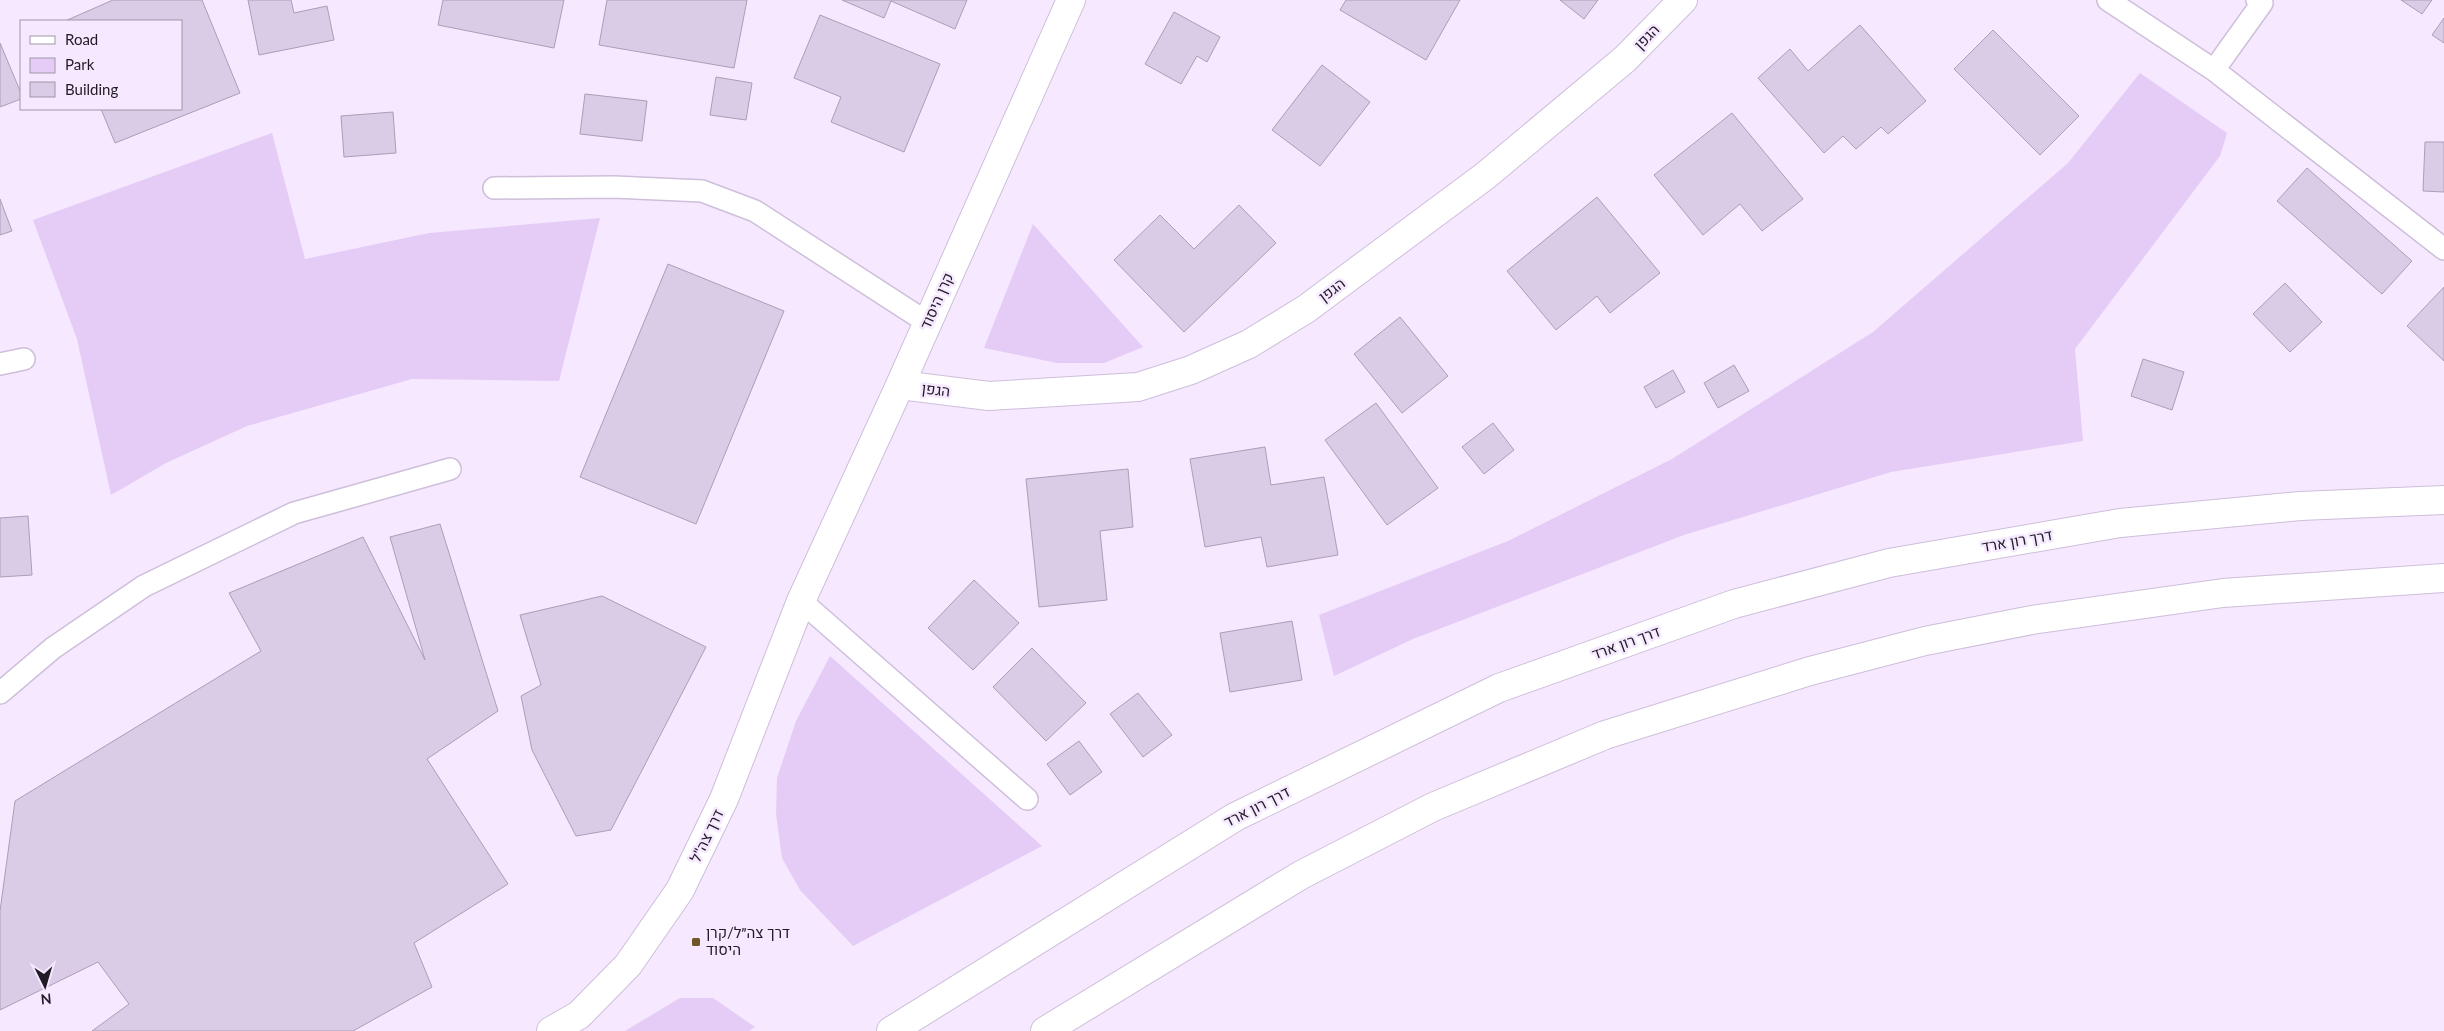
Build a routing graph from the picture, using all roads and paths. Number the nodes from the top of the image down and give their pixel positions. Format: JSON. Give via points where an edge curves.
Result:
{"nodes":[{"id":1,"x":1071,"y":0,"type":"edge"},
{"id":2,"x":1683,"y":0,"type":"edge"},
{"id":3,"x":2108,"y":0,"type":"edge"},
{"id":4,"x":2257,"y":0,"type":"edge"},
{"id":5,"x":2214,"y":70,"type":"junction"},
{"id":6,"x":494,"y":188,"type":"dead end"},
{"id":7,"x":2444,"y":249,"type":"edge"},
{"id":8,"x":928,"y":323,"type":"junction"},
{"id":9,"x":24,"y":359,"type":"dead end"},
{"id":10,"x":0,"y":364,"type":"edge"},
{"id":11,"x":900,"y":385,"type":"junction"},
{"id":12,"x":450,"y":469,"type":"dead end"},
{"id":13,"x":2444,"y":500,"type":"edge"},
{"id":14,"x":2444,"y":578,"type":"edge"},
{"id":15,"x":801,"y":601,"type":"junction"},
{"id":16,"x":0,"y":693,"type":"edge"},
{"id":17,"x":1027,"y":799,"type":"dead end"},
{"id":18,"x":551,"y":1031,"type":"edge"},
{"id":19,"x":891,"y":1031,"type":"edge"},
{"id":20,"x":1045,"y":1031,"type":"edge"}],
"edges":[{"from":1,"to":8,"type":"main road","name":"קרן היסוד"},
{"from":2,"to":11,"type":"main road","name":"הגפן","via":[[1625,59],[1485,176],[1306,309],[1249,344],[1191,370],[1138,387],[989,396]]},
{"from":3,"to":5,"type":"lane"},
{"from":4,"to":5,"type":"lane","via":[[2262,4]]},
{"from":5,"to":7,"type":"lane"},
{"from":6,"to":8,"type":"lane","via":[[614,187],[702,191],[755,210]]},
{"from":8,"to":11,"type":"main road","name":"קרן היסוד"},
{"from":9,"to":10,"type":"lane"},
{"from":11,"to":15,"type":"main road","name":"קרן היסוד"},
{"from":12,"to":16,"type":"lane","via":[[294,512],[144,586],[53,648]]},
{"from":13,"to":19,"type":"main road","name":"דרך רון ארד","via":[[2300,506],[2120,523],[1889,563],[1734,604],[1499,688],[1235,817]]},
{"from":14,"to":20,"type":"main road","via":[[2224,593],[2032,620],[1925,641],[1810,671],[1605,736],[1433,806],[1301,875]]},
{"from":15,"to":17,"type":"lane"},
{"from":15,"to":18,"type":"main road","name":"דרך צה\"ל","via":[[724,799],[680,890],[628,965],[579,1015]]}]}
